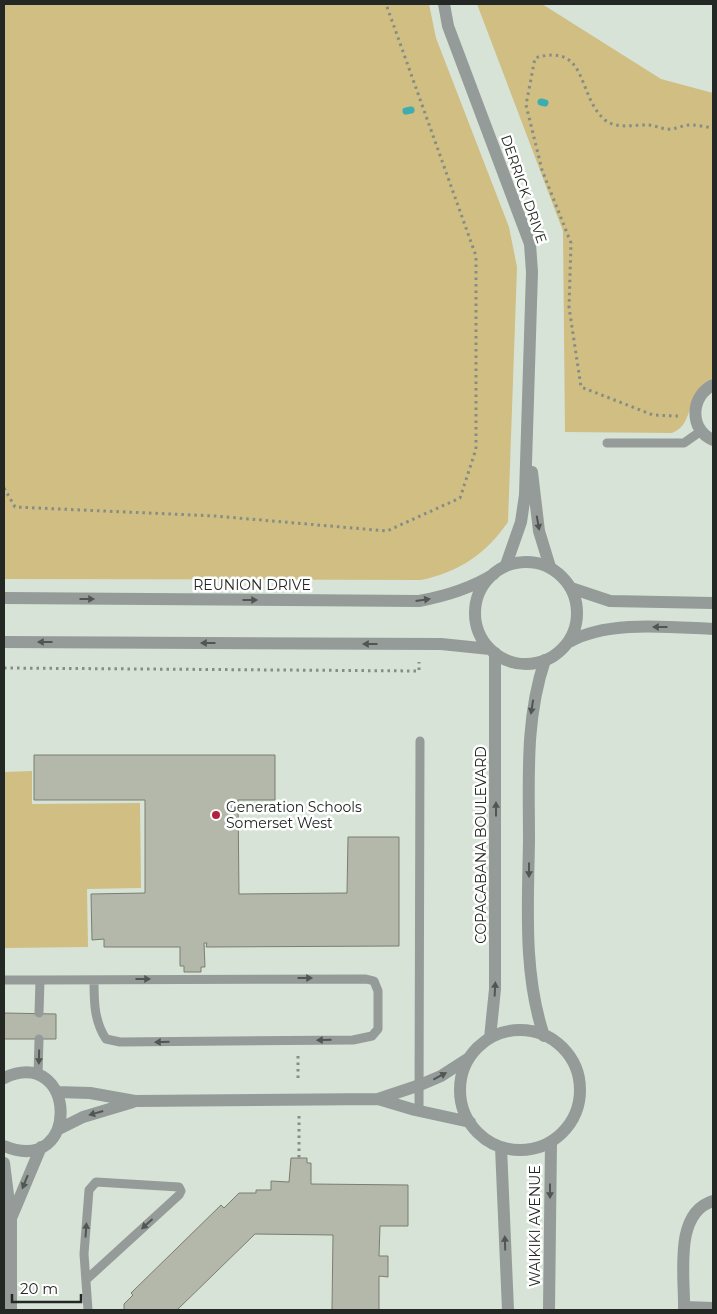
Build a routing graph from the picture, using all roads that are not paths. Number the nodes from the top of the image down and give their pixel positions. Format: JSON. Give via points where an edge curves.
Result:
{"nodes":[{"id":1,"x":444,"y":4,"type":"edge"},
{"id":2,"x":713,"y":386,"type":"edge"},
{"id":3,"x":528,"y":422,"type":"junction"},
{"id":4,"x":701,"y":431,"type":"junction"},
{"id":5,"x":713,"y":440,"type":"edge"},
{"id":6,"x":607,"y":443,"type":"dead end"},
{"id":7,"x":506,"y":565,"type":"junction"},
{"id":8,"x":550,"y":567,"type":"junction"},
{"id":9,"x":494,"y":574,"type":"junction"},
{"id":10,"x":571,"y":588,"type":"junction"},
{"id":11,"x":4,"y":598,"type":"edge"},
{"id":12,"x":713,"y":603,"type":"edge"},
{"id":13,"x":713,"y":629,"type":"edge"},
{"id":14,"x":4,"y":642,"type":"edge"},
{"id":15,"x":568,"y":642,"type":"junction"},
{"id":16,"x":492,"y":651,"type":"junction"},
{"id":17,"x":545,"y":660,"type":"junction"},
{"id":18,"x":420,"y":741,"type":"dead end"},
{"id":19,"x":4,"y":980,"type":"edge"},
{"id":20,"x":40,"y":980,"type":"junction"},
{"id":21,"x":94,"y":980,"type":"junction"},
{"id":22,"x":40,"y":1014,"type":"dead end"},
{"id":23,"x":544,"y":1036,"type":"junction"},
{"id":24,"x":490,"y":1038,"type":"junction"},
{"id":25,"x":39,"y":1039,"type":"dead end"},
{"id":26,"x":469,"y":1058,"type":"junction"},
{"id":27,"x":38,"y":1075,"type":"junction"},
{"id":28,"x":4,"y":1078,"type":"edge"},
{"id":29,"x":420,"y":1086,"type":"junction"},
{"id":30,"x":57,"y":1092,"type":"junction"},
{"id":31,"x":378,"y":1099,"type":"junction"},
{"id":32,"x":135,"y":1101,"type":"junction"},
{"id":33,"x":420,"y":1111,"type":"junction"},
{"id":34,"x":470,"y":1122,"type":"junction"},
{"id":35,"x":59,"y":1129,"type":"junction"},
{"id":36,"x":550,"y":1142,"type":"junction"},
{"id":37,"x":4,"y":1146,"type":"edge"},
{"id":38,"x":41,"y":1147,"type":"junction"},
{"id":39,"x":501,"y":1147,"type":"junction"},
{"id":40,"x":4,"y":1161,"type":"edge"},
{"id":41,"x":713,"y":1201,"type":"edge"},
{"id":42,"x":11,"y":1218,"type":"junction"},
{"id":43,"x":87,"y":1279,"type":"junction"},
{"id":44,"x":684,"y":1308,"type":"edge"},
{"id":45,"x":713,"y":1308,"type":"edge"},
{"id":46,"x":11,"y":1310,"type":"edge"},
{"id":47,"x":88,"y":1310,"type":"edge"},
{"id":48,"x":508,"y":1310,"type":"edge"},
{"id":49,"x":550,"y":1310,"type":"edge"}],
"edges":[{"from":1,"to":3,"type":"street","name":"DERRICK DRIVE","via":[[448,26],[530,244]]},
{"from":2,"to":4,"type":"street","via":[[699,398],[695,409]]},
{"from":3,"to":7,"type":"street","name":"DERRICK DRIVE","via":[[522,513]]},
{"from":3,"to":8,"type":"street","name":"DERRICK DRIVE","one_way":true,"via":[[536,512]]},
{"from":4,"to":5,"type":"street"},
{"from":4,"to":6,"type":"lane","via":[[684,443]]},
{"from":7,"to":8,"type":"street","via":[[528,562]]},
{"from":7,"to":9,"type":"street"},
{"from":8,"to":10,"type":"street"},
{"from":11,"to":9,"type":"street","name":"REUNION DRIVE","one_way":true,"via":[[419,601],[474,587]]},
{"from":9,"to":16,"type":"street","via":[[480,592],[475,615],[477,627]]},
{"from":10,"to":12,"type":"street","via":[[610,601]]},
{"from":10,"to":15,"type":"street","via":[[578,611]]},
{"from":13,"to":15,"type":"street","one_way":true,"via":[[629,628],[584,633]]},
{"from":16,"to":14,"type":"street","one_way":true,"via":[[419,644]]},
{"from":15,"to":17,"type":"street"},
{"from":16,"to":17,"type":"street","via":[[506,660],[519,663]]},
{"from":24,"to":16,"type":"street","name":"COPACABANA BOULEVARD","one_way":true,"via":[[495,989]]},
{"from":17,"to":23,"type":"street","one_way":true,"via":[[532,704],[530,728],[529,854],[530,979]]},
{"from":18,"to":29,"type":"lane"},
{"from":19,"to":20,"type":"lane"},
{"from":20,"to":21,"type":"lane"},
{"from":20,"to":22,"type":"lane"},
{"from":21,"to":21,"type":"lane","one_way":true,"via":[[366,979],[374,981],[378,991],[378,1029],[372,1036],[353,1040],[120,1042],[106,1039],[98,1027]]},
{"from":23,"to":24,"type":"street","via":[[518,1030]]},
{"from":23,"to":36,"type":"street","via":[[555,1041],[569,1055],[578,1073],[580,1092],[576,1112],[566,1129]]},
{"from":24,"to":26,"type":"street"},
{"from":25,"to":27,"type":"lane","one_way":true},
{"from":29,"to":26,"type":"street","one_way":true},
{"from":26,"to":34,"type":"street","via":[[461,1076],[460,1095]]},
{"from":27,"to":28,"type":"street","via":[[25,1072]]},
{"from":27,"to":30,"type":"street"},
{"from":29,"to":31,"type":"street"},
{"from":29,"to":33,"type":"lane"},
{"from":30,"to":32,"type":"street"},
{"from":30,"to":35,"type":"street","via":[[62,1110]]},
{"from":31,"to":32,"type":"street"},
{"from":31,"to":33,"type":"street"},
{"from":32,"to":35,"type":"street","one_way":true,"via":[[83,1117]]},
{"from":33,"to":34,"type":"street"},
{"from":34,"to":39,"type":"street","via":[[476,1132]]},
{"from":35,"to":38,"type":"street"},
{"from":36,"to":39,"type":"street","via":[[532,1149]]},
{"from":36,"to":49,"type":"street","name":"WAIKIKI AVENUE","one_way":true},
{"from":37,"to":38,"type":"street","via":[[23,1151]]},
{"from":37,"to":40,"type":"street"},
{"from":38,"to":42,"type":"street","one_way":true},
{"from":48,"to":39,"type":"street","name":"WAIKIKI AVENUE","one_way":true},
{"from":40,"to":42,"type":"street"},
{"from":41,"to":44,"type":"street","via":[[702,1204],[692,1215],[685,1233]]},
{"from":42,"to":46,"type":"street"},
{"from":43,"to":43,"type":"lane","one_way":true,"via":[[84,1254],[92,1185],[96,1182],[179,1187],[179,1195]]},
{"from":43,"to":47,"type":"lane"},
{"from":44,"to":45,"type":"street"}]}
